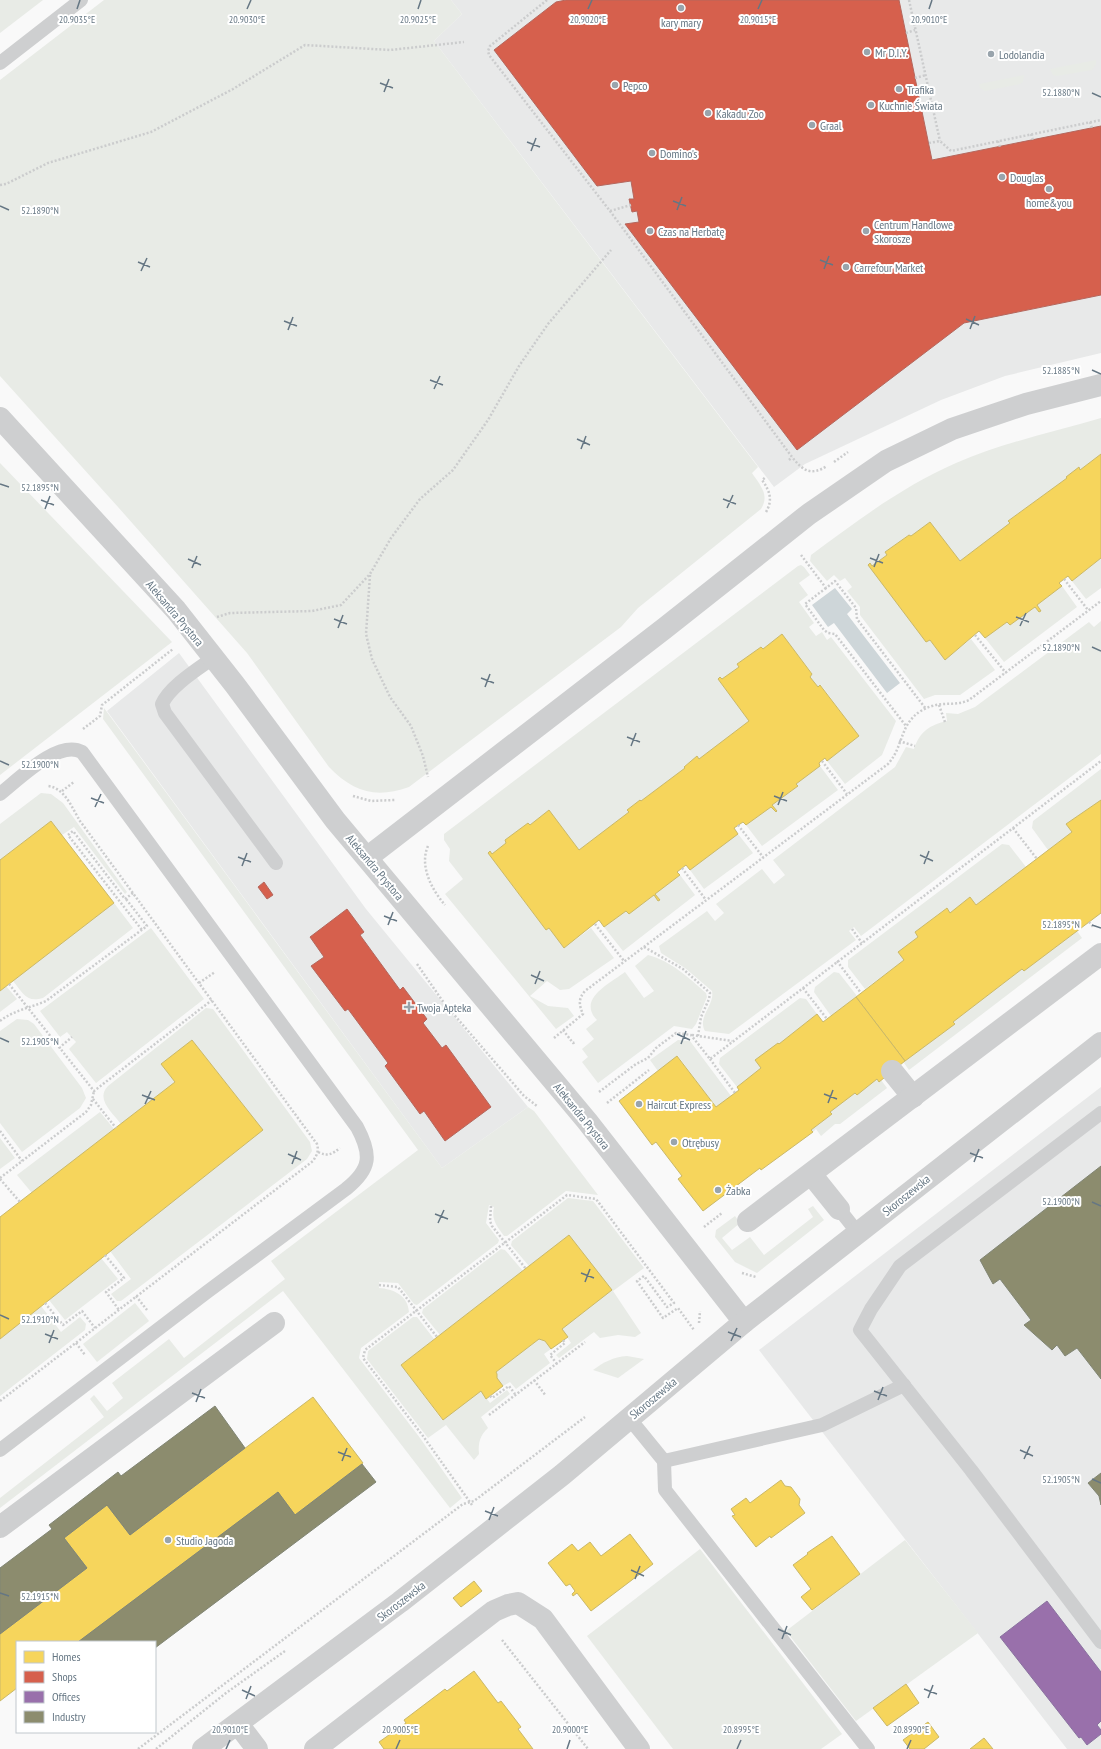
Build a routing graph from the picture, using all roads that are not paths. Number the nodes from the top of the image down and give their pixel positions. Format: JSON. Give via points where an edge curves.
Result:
{"nodes":[{"id":1,"x":81,"y":0,"type":"edge"},
{"id":2,"x":0,"y":63,"type":"edge"},
{"id":3,"x":1101,"y":385,"type":"edge"},
{"id":4,"x":0,"y":418,"type":"edge"},
{"id":5,"x":213,"y":658,"type":"junction"},
{"id":6,"x":0,"y":794,"type":"edge"},
{"id":7,"x":368,"y":857,"type":"junction"},
{"id":8,"x":276,"y":863,"type":"dead end"},
{"id":9,"x":1101,"y":954,"type":"edge"},
{"id":10,"x":1101,"y":1043,"type":"edge"},
{"id":11,"x":892,"y":1072,"type":"dead end"},
{"id":12,"x":913,"y":1097,"type":"junction"},
{"id":13,"x":1101,"y":1113,"type":"edge"},
{"id":14,"x":811,"y":1174,"type":"junction"},
{"id":15,"x":839,"y":1209,"type":"joint"},
{"id":16,"x":748,"y":1221,"type":"dead end"},
{"id":17,"x":858,"y":1233,"type":"junction"},
{"id":18,"x":744,"y":1322,"type":"junction"},
{"id":19,"x":274,"y":1323,"type":"dead end"},
{"id":20,"x":904,"y":1385,"type":"junction"},
{"id":21,"x":629,"y":1418,"type":"junction"},
{"id":22,"x":0,"y":1450,"type":"edge"},
{"id":23,"x":664,"y":1461,"type":"junction"},
{"id":24,"x":0,"y":1527,"type":"edge"},
{"id":25,"x":1101,"y":1642,"type":"edge"},
{"id":26,"x":238,"y":1724,"type":"junction"},
{"id":27,"x":203,"y":1749,"type":"edge"},
{"id":28,"x":257,"y":1749,"type":"edge"},
{"id":29,"x":316,"y":1749,"type":"edge"},
{"id":30,"x":639,"y":1749,"type":"edge"},
{"id":31,"x":868,"y":1749,"type":"edge"}],
"edges":[{"from":1,"to":2,"type":"lane"},
{"from":3,"to":7,"type":"street","via":[[1026,404],[952,428],[886,461],[809,514]]},
{"from":4,"to":5,"type":"street","name":"Aleksandra Prystora","via":[[176,610]]},
{"from":5,"to":7,"type":"street","name":"Aleksandra Prystora","via":[[335,820]]},
{"from":5,"to":8,"type":"lane","via":[[165,696],[162,704],[165,713]]},
{"from":6,"to":22,"type":"lane","via":[[55,754],[68,749],[82,752],[357,1127],[368,1155],[361,1173],[346,1189],[206,1292]]},
{"from":7,"to":18,"type":"street","name":"Aleksandra Prystora","via":[[587,1121]]},
{"from":9,"to":12,"type":"street"},
{"from":10,"to":17,"type":"street","name":"Skoroszewska"},
{"from":11,"to":12,"type":"street"},
{"from":12,"to":14,"type":"street"},
{"from":13,"to":20,"type":"lane","via":[[900,1266],[860,1330]]},
{"from":14,"to":15,"type":"street"},
{"from":14,"to":16,"type":"street"},
{"from":15,"to":17,"type":"lane"},
{"from":17,"to":18,"type":"street","name":"Skoroszewska"},
{"from":18,"to":21,"type":"street","name":"Skoroszewska"},
{"from":19,"to":24,"type":"street"},
{"from":20,"to":23,"type":"lane","via":[[822,1425]]},
{"from":20,"to":25,"type":"lane"},
{"from":21,"to":23,"type":"lane"},
{"from":21,"to":26,"type":"street","name":"Skoroszewska","via":[[562,1475],[400,1602]]},
{"from":23,"to":31,"type":"lane","via":[[666,1490]]},
{"from":26,"to":27,"type":"street","name":"Skoroszewska"},
{"from":26,"to":28,"type":"street"},
{"from":29,"to":30,"type":"street","via":[[494,1611],[518,1603],[543,1619]]}]}
